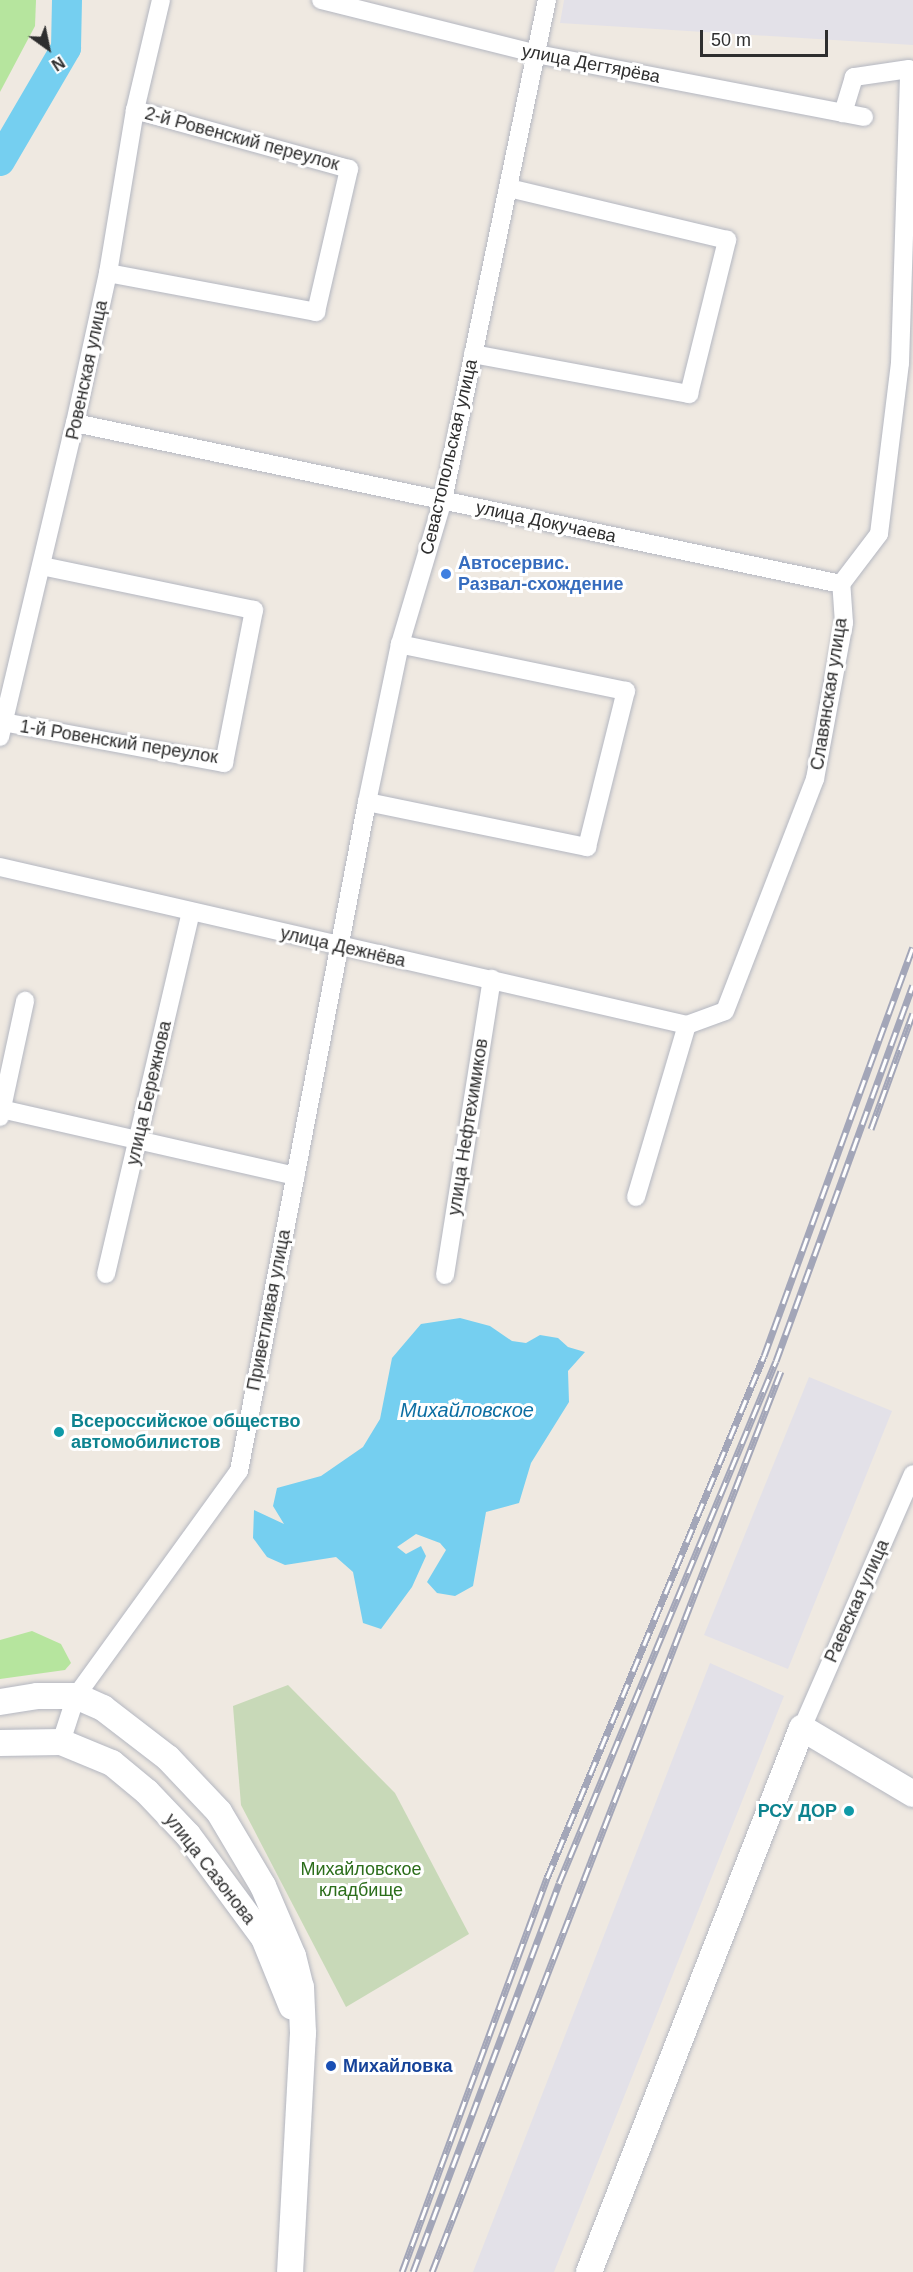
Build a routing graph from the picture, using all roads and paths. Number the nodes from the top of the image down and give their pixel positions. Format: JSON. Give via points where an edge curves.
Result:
{"nodes":[{"id":1,"x":161,"y":0,"type":"edge"},
{"id":2,"x":321,"y":0,"type":"edge"},
{"id":3,"x":547,"y":0,"type":"edge"},
{"id":4,"x":537,"y":54,"type":"junction"},
{"id":5,"x":135,"y":110,"type":"junction"},
{"id":6,"x":843,"y":113,"type":"junction"},
{"id":7,"x":864,"y":117,"type":"dead end"},
{"id":8,"x":508,"y":188,"type":"junction"},
{"id":9,"x":108,"y":273,"type":"junction"},
{"id":10,"x":473,"y":354,"type":"junction"},
{"id":11,"x":75,"y":423,"type":"junction"},
{"id":12,"x":443,"y":500,"type":"junction"},
{"id":13,"x":41,"y":566,"type":"junction"},
{"id":14,"x":841,"y":584,"type":"junction"},
{"id":15,"x":400,"y":644,"type":"junction"},
{"id":16,"x":2,"y":730,"type":"edge"},
{"id":17,"x":366,"y":802,"type":"junction"},
{"id":18,"x":0,"y":867,"type":"edge"},
{"id":19,"x":191,"y":912,"type":"junction"},
{"id":20,"x":338,"y":947,"type":"junction"},
{"id":21,"x":492,"y":979,"type":"junction"},
{"id":22,"x":25,"y":1001,"type":"dead end"},
{"id":23,"x":687,"y":1025,"type":"junction"},
{"id":24,"x":1,"y":1113,"type":"edge"},
{"id":25,"x":139,"y":1140,"type":"junction"},
{"id":26,"x":295,"y":1176,"type":"junction"},
{"id":27,"x":636,"y":1197,"type":"dead end"},
{"id":28,"x":106,"y":1274,"type":"dead end"},
{"id":29,"x":445,"y":1275,"type":"dead end"},
{"id":30,"x":913,"y":1474,"type":"edge"},
{"id":31,"x":76,"y":1696,"type":"junction"},
{"id":32,"x":0,"y":1702,"type":"edge"},
{"id":33,"x":802,"y":1728,"type":"junction"},
{"id":34,"x":61,"y":1742,"type":"junction"},
{"id":35,"x":0,"y":1743,"type":"edge"},
{"id":36,"x":913,"y":1794,"type":"edge"},
{"id":37,"x":303,"y":2032,"type":"junction"},
{"id":38,"x":291,"y":2272,"type":"edge"},
{"id":39,"x":589,"y":2272,"type":"edge"}],
"edges":[{"from":1,"to":5,"type":"street","name":"Ровенская улица"},
{"from":2,"to":4,"type":"street","name":"улица Дегтярёва"},
{"from":3,"to":4,"type":"street","name":"Севастопольская улица"},
{"from":4,"to":6,"type":"street","name":"улица Дегтярёва"},
{"from":4,"to":8,"type":"street","name":"Севастопольская улица"},
{"from":5,"to":9,"type":"street","name":"Ровенская улица"},
{"from":5,"to":9,"type":"street","name":"2-й Ровенский переулок","via":[[349,169],[316,312]]},
{"from":6,"to":7,"type":"street","name":"улица Дегтярёва"},
{"from":6,"to":14,"type":"street","via":[[854,77],[909,69],[900,363],[879,534]]},
{"from":8,"to":10,"type":"street","name":"Севастопольская улица"},
{"from":8,"to":10,"type":"street","via":[[726,240],[689,394]]},
{"from":9,"to":11,"type":"street","name":"Ровенская улица"},
{"from":10,"to":12,"type":"street","name":"Севастопольская улица"},
{"from":11,"to":12,"type":"street","name":"улица Докучаева"},
{"from":11,"to":13,"type":"street","name":"Ровенская улица"},
{"from":12,"to":14,"type":"street","name":"улица Докучаева"},
{"from":12,"to":15,"type":"street","name":"Севастопольская улица"},
{"from":13,"to":16,"type":"street","name":"Ровенская улица"},
{"from":13,"to":16,"type":"street","name":"1-й Ровенский переулок","via":[[254,610],[224,763]]},
{"from":14,"to":23,"type":"street","name":"Славянская улица","via":[[844,623],[815,779],[725,1011]]},
{"from":15,"to":17,"type":"street","name":"Севастопольская улица"},
{"from":15,"to":17,"type":"street","via":[[626,691],[587,847]]},
{"from":17,"to":20,"type":"street","name":"Севастопольская улица"},
{"from":18,"to":19,"type":"street","name":"улица Дежнёва"},
{"from":19,"to":20,"type":"street","name":"улица Дежнёва"},
{"from":19,"to":25,"type":"street","name":"улица Бережнова"},
{"from":20,"to":21,"type":"street","name":"улица Дежнёва"},
{"from":20,"to":26,"type":"street","name":"Приветливая улица"},
{"from":21,"to":23,"type":"street","name":"улица Дежнёва"},
{"from":21,"to":29,"type":"street","name":"улица Нефтехимиков"},
{"from":22,"to":24,"type":"street"},
{"from":23,"to":27,"type":"street"},
{"from":24,"to":25,"type":"street"},
{"from":25,"to":26,"type":"street"},
{"from":25,"to":28,"type":"street","name":"улица Бережнова"},
{"from":26,"to":31,"type":"street","name":"Приветливая улица","via":[[239,1471]]},
{"from":30,"to":33,"type":"street","name":"Раевская улица"},
{"from":31,"to":32,"type":"main road","name":"улица Сазонова","via":[[37,1696]]},
{"from":31,"to":34,"type":"street","name":"Приветливая улица"},
{"from":31,"to":37,"type":"main road","name":"улица Сазонова","via":[[103,1708],[168,1758],[219,1812],[262,1886],[293,1956],[301,1987]]},
{"from":33,"to":36,"type":"main road"},
{"from":33,"to":39,"type":"main road"},
{"from":34,"to":35,"type":"main road","name":"улица Сазонова"},
{"from":34,"to":37,"type":"main road","name":"улица Сазонова","via":[[112,1763],[188,1835],[264,1938]]},
{"from":37,"to":38,"type":"main road","name":"улица Сазонова"}]}
